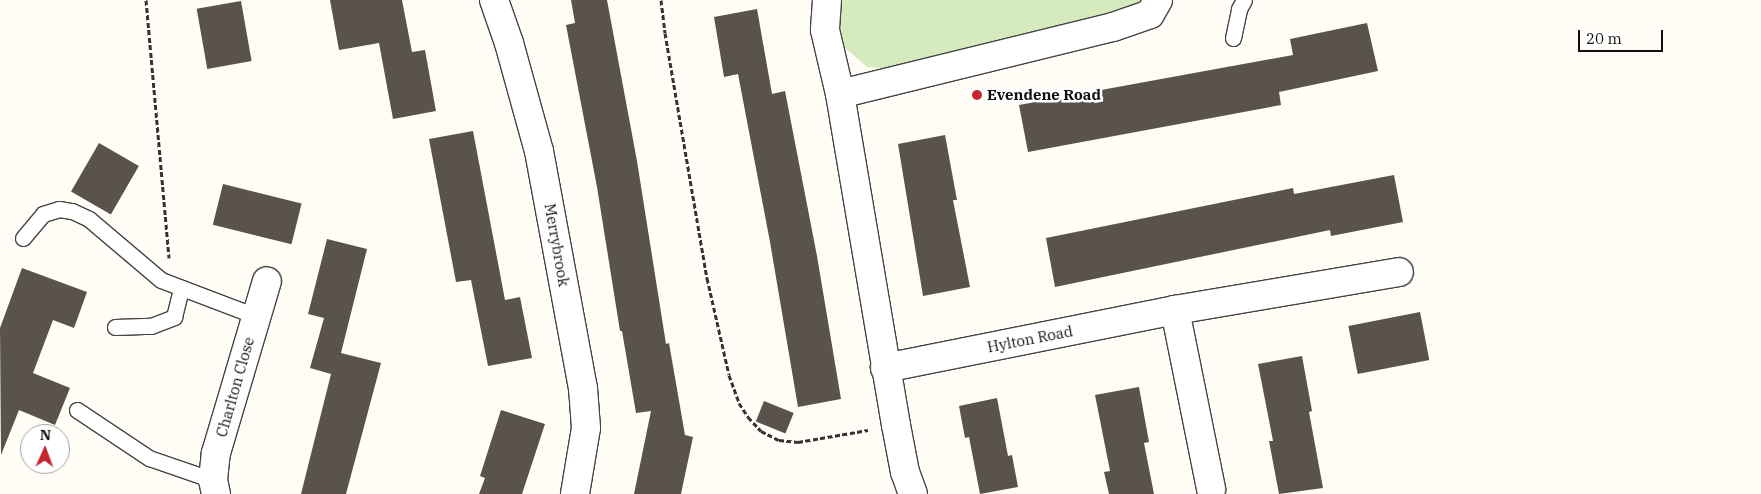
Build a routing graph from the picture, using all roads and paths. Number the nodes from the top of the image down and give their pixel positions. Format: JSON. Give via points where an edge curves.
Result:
{"nodes":[{"id":1,"x":146,"y":0,"type":"edge"},
{"id":2,"x":494,"y":0,"type":"edge"},
{"id":3,"x":661,"y":0,"type":"edge"},
{"id":4,"x":827,"y":0,"type":"edge"},
{"id":5,"x":1158,"y":0,"type":"edge"},
{"id":6,"x":1244,"y":0,"type":"edge"},
{"id":7,"x":1233,"y":38,"type":"dead end"},
{"id":8,"x":840,"y":94,"type":"junction"},
{"id":9,"x":23,"y":238,"type":"dead end"},
{"id":10,"x":1399,"y":272,"type":"dead end"},
{"id":11,"x":267,"y":281,"type":"dead end"},
{"id":12,"x":181,"y":288,"type":"junction"},
{"id":13,"x":1175,"y":310,"type":"junction"},
{"id":14,"x":256,"y":316,"type":"junction"},
{"id":15,"x":115,"y":327,"type":"dead end"},
{"id":16,"x":885,"y":368,"type":"junction"},
{"id":17,"x":77,"y":410,"type":"dead end"},
{"id":18,"x":896,"y":425,"type":"junction"},
{"id":19,"x":214,"y":487,"type":"edge"},
{"id":20,"x":1211,"y":488,"type":"dead end"},
{"id":21,"x":575,"y":494,"type":"edge"},
{"id":22,"x":914,"y":494,"type":"edge"}],
"edges":[{"from":1,"to":12,"type":"path","via":[[170,268]]},
{"from":2,"to":21,"type":"street","name":"Merrybrook","via":[[539,151],[583,388],[586,428]]},
{"from":3,"to":18,"type":"path","via":[[707,278],[729,375],[739,403],[761,431],[779,440],[798,442]]},
{"from":4,"to":8,"type":"street","via":[[825,30]]},
{"from":5,"to":8,"type":"street","via":[[1150,14],[1113,27]]},
{"from":6,"to":7,"type":"lane"},
{"from":8,"to":16,"type":"street"},
{"from":9,"to":12,"type":"lane","via":[[43,214],[59,209],[72,212],[89,219],[161,280]]},
{"from":10,"to":13,"type":"street","name":"Hylton Road"},
{"from":11,"to":14,"type":"street","name":"Charlton Close"},
{"from":12,"to":14,"type":"lane"},
{"from":12,"to":15,"type":"lane","via":[[174,317],[151,326]]},
{"from":13,"to":16,"type":"street","name":"Hylton Road"},
{"from":13,"to":20,"type":"street"},
{"from":14,"to":19,"type":"street","name":"Charlton Close","via":[[216,453]]},
{"from":16,"to":18,"type":"street"},
{"from":17,"to":19,"type":"lane","via":[[149,458]]},
{"from":18,"to":22,"type":"street","via":[[905,472]]}]}
